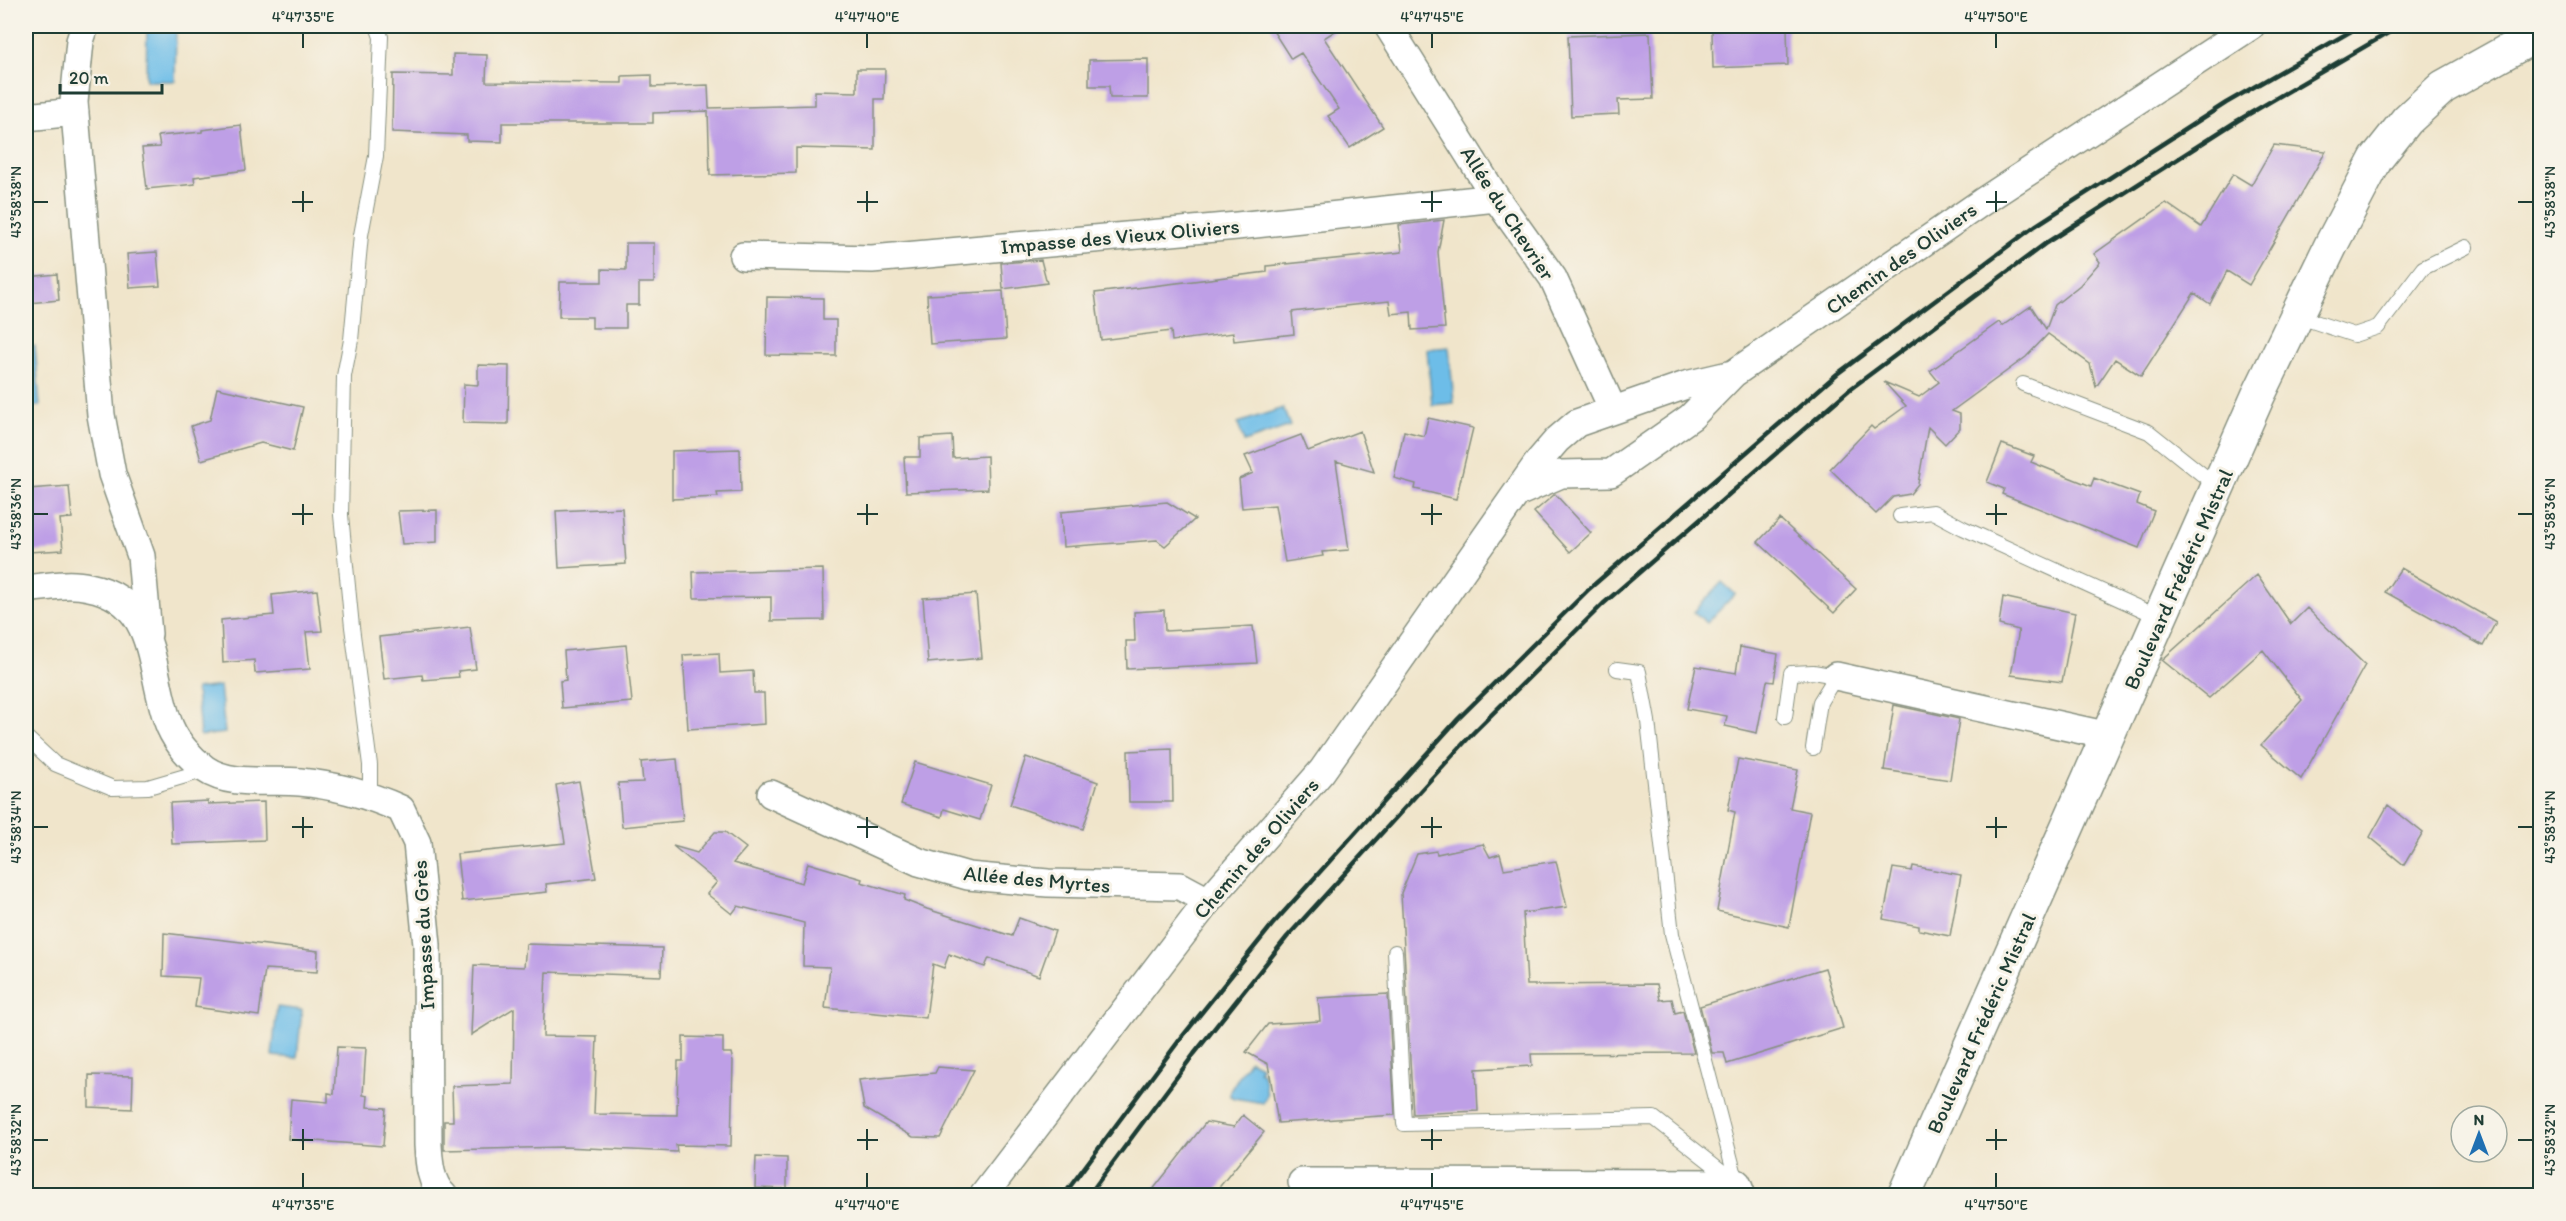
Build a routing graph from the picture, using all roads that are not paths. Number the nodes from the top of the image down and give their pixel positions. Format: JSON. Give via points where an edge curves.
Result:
{"nodes":[{"id":1,"x":85,"y":26,"type":"edge"},
{"id":2,"x":377,"y":26,"type":"edge"},
{"id":3,"x":2251,"y":26,"type":"edge"},
{"id":4,"x":1398,"y":27,"type":"edge"},
{"id":5,"x":2541,"y":33,"type":"edge"},
{"id":6,"x":75,"y":112,"type":"junction"},
{"id":7,"x":26,"y":117,"type":"edge"},
{"id":8,"x":1496,"y":198,"type":"junction"},
{"id":9,"x":2466,"y":247,"type":"dead end"},
{"id":10,"x":743,"y":256,"type":"dead end"},
{"id":11,"x":2297,"y":316,"type":"junction"},
{"id":12,"x":1733,"y":374,"type":"junction"},
{"id":13,"x":2023,"y":384,"type":"dead end"},
{"id":14,"x":1613,"y":410,"type":"junction"},
{"id":15,"x":2218,"y":487,"type":"junction"},
{"id":16,"x":1518,"y":493,"type":"junction"},
{"id":17,"x":1900,"y":516,"type":"dead end"},
{"id":18,"x":26,"y":589,"type":"edge"},
{"id":19,"x":2161,"y":618,"type":"junction"},
{"id":20,"x":148,"y":638,"type":"junction"},
{"id":21,"x":1617,"y":669,"type":"dead end"},
{"id":22,"x":1836,"y":676,"type":"junction"},
{"id":23,"x":1785,"y":717,"type":"dead end"},
{"id":24,"x":2109,"y":736,"type":"junction"},
{"id":25,"x":26,"y":738,"type":"edge"},
{"id":26,"x":1813,"y":748,"type":"dead end"},
{"id":27,"x":206,"y":770,"type":"junction"},
{"id":28,"x":771,"y":794,"type":"dead end"},
{"id":29,"x":369,"y":795,"type":"junction"},
{"id":30,"x":1208,"y":901,"type":"junction"},
{"id":31,"x":1395,"y":951,"type":"dead end"},
{"id":32,"x":1302,"y":1182,"type":"dead end"},
{"id":33,"x":1695,"y":1184,"type":"junction"},
{"id":34,"x":1740,"y":1190,"type":"edge"},
{"id":35,"x":444,"y":1196,"type":"edge"},
{"id":36,"x":983,"y":1196,"type":"edge"},
{"id":37,"x":1671,"y":1196,"type":"edge"},
{"id":38,"x":1904,"y":1196,"type":"edge"}],
"edges":[{"from":1,"to":6,"type":"street","via":[[80,41]]},
{"from":2,"to":29,"type":"lane","via":[[381,37],[376,156],[361,235],[344,376],[341,515],[370,765]]},
{"from":3,"to":12,"type":"street","name":"Chemin des Oliviers","via":[[1982,202]]},
{"from":4,"to":8,"type":"street","name":"Allée du Chevrier"},
{"from":5,"to":11,"type":"main road","name":"Boulevard Frédéric Mistral","via":[[2443,87],[2406,120],[2376,159]]},
{"from":6,"to":7,"type":"street"},
{"from":6,"to":20,"type":"street","via":[[101,415],[112,474],[141,556]]},
{"from":8,"to":10,"type":"street","name":"Impasse des Vieux Oliviers","via":[[872,259]]},
{"from":8,"to":14,"type":"street","name":"Allée du Chevrier","via":[[1553,278]]},
{"from":9,"to":11,"type":"lane","via":[[2423,268],[2378,327],[2354,334]]},
{"from":11,"to":15,"type":"main road","name":"Boulevard Frédéric Mistral"},
{"from":12,"to":14,"type":"street","name":"Chemin des Oliviers"},
{"from":12,"to":16,"type":"street","name":"Chemin des Oliviers","via":[[1691,417],[1611,473],[1561,474]]},
{"from":13,"to":15,"type":"lane","via":[[2149,432]]},
{"from":14,"to":16,"type":"street","name":"Chemin des Oliviers","via":[[1577,423],[1557,440]]},
{"from":15,"to":19,"type":"main road","name":"Boulevard Frédéric Mistral"},
{"from":16,"to":30,"type":"street","name":"Chemin des Oliviers","via":[[1322,771]]},
{"from":17,"to":19,"type":"lane","via":[[1933,512]]},
{"from":18,"to":20,"type":"street","name":"Impasse du Grès","via":[[88,586],[112,594],[134,613]]},
{"from":19,"to":24,"type":"main road","name":"Boulevard Frédéric Mistral"},
{"from":20,"to":27,"type":"street","name":"Impasse du Grès","via":[[170,726],[181,746]]},
{"from":21,"to":34,"type":"lane","via":[[1639,672],[1672,934]]},
{"from":22,"to":23,"type":"lane","via":[[1791,673]]},
{"from":22,"to":24,"type":"street"},
{"from":22,"to":26,"type":"lane","via":[[1820,702]]},
{"from":24,"to":38,"type":"main road","name":"Boulevard Frédéric Mistral"},
{"from":25,"to":27,"type":"lane","via":[[55,764],[113,788],[148,787]]},
{"from":27,"to":29,"type":"street","name":"Impasse du Grès","via":[[229,779],[301,782]]},
{"from":28,"to":30,"type":"street","name":"Allée des Myrtes","via":[[919,862],[968,876],[1048,883],[1180,886]]},
{"from":29,"to":35,"type":"street","name":"Impasse du Grès","via":[[401,808],[417,843],[427,945],[428,1145],[430,1170]]},
{"from":30,"to":36,"type":"street","name":"Chemin des Oliviers"},
{"from":31,"to":34,"type":"lane","via":[[1404,1124],[1654,1118]]},
{"from":32,"to":33,"type":"street"},
{"from":33,"to":34,"type":"street"},
{"from":33,"to":37,"type":"lane"}]}
